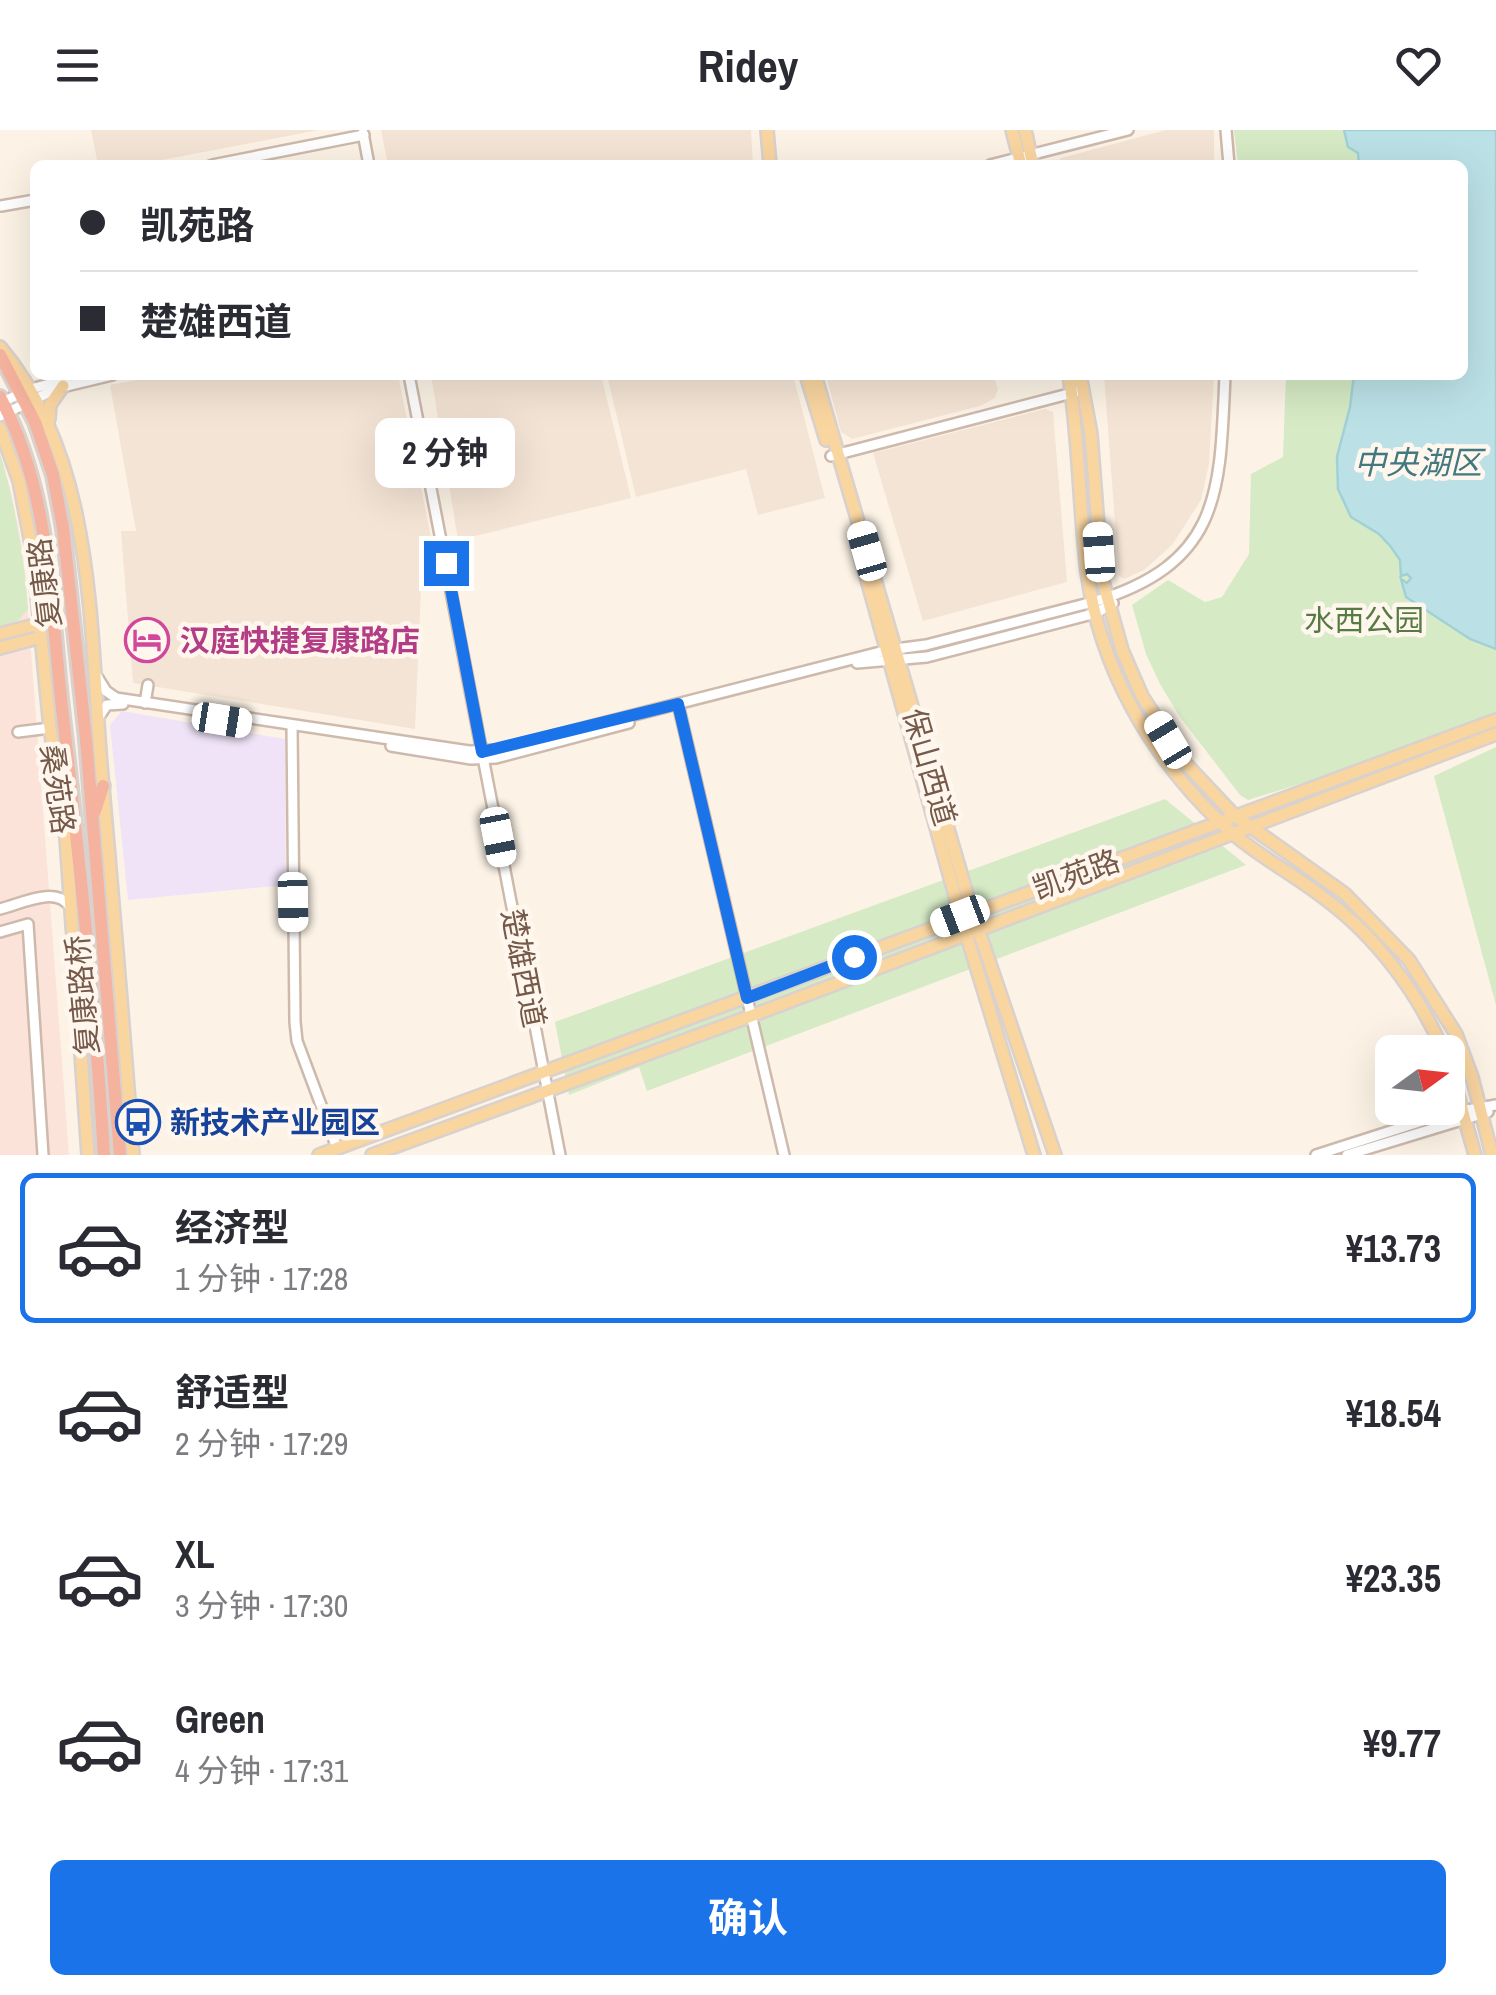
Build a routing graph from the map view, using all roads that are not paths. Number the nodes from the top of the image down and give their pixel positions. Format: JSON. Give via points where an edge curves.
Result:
{"nodes":[{"id":1,"x":763,"y":130,"type":"edge"},
{"id":2,"x":1012,"y":130,"type":"edge"},
{"id":3,"x":1025,"y":130,"type":"edge"},
{"id":4,"x":1128,"y":130,"type":"edge"},
{"id":5,"x":1143,"y":130,"type":"edge"},
{"id":6,"x":1225,"y":130,"type":"edge"},
{"id":7,"x":363,"y":133,"type":"edge"},
{"id":8,"x":236,"y":160,"type":"edge"},
{"id":9,"x":369,"y":160,"type":"edge"},
{"id":10,"x":762,"y":160,"type":"edge"},
{"id":11,"x":769,"y":160,"type":"edge"},
{"id":12,"x":1024,"y":160,"type":"edge"},
{"id":13,"x":1024,"y":160,"type":"edge"},
{"id":14,"x":1027,"y":160,"type":"edge"},
{"id":15,"x":1028,"y":160,"type":"edge"},
{"id":16,"x":1227,"y":160,"type":"edge"},
{"id":17,"x":30,"y":201,"type":"edge"},
{"id":18,"x":0,"y":206,"type":"edge"},
{"id":19,"x":0,"y":351,"type":"edge"},
{"id":20,"x":72,"y":380,"type":"edge"},
{"id":21,"x":90,"y":380,"type":"edge"},
{"id":22,"x":410,"y":380,"type":"edge"},
{"id":23,"x":808,"y":380,"type":"edge"},
{"id":24,"x":816,"y":380,"type":"edge"},
{"id":25,"x":1072,"y":380,"type":"edge"},
{"id":26,"x":1079,"y":380,"type":"edge"},
{"id":27,"x":1227,"y":380,"type":"edge"},
{"id":28,"x":64,"y":386,"type":"junction"},
{"id":29,"x":1078,"y":392,"type":"junction"},
{"id":30,"x":17,"y":403,"type":"edge"},
{"id":31,"x":49,"y":423,"type":"junction"},
{"id":32,"x":835,"y":455,"type":"junction"},
{"id":33,"x":1101,"y":605,"type":"junction"},
{"id":34,"x":40,"y":630,"type":"junction"},
{"id":35,"x":0,"y":634,"type":"edge"},
{"id":36,"x":0,"y":648,"type":"edge"},
{"id":37,"x":893,"y":654,"type":"junction"},
{"id":38,"x":94,"y":672,"type":"junction"},
{"id":39,"x":148,"y":685,"type":"dead end"},
{"id":40,"x":145,"y":702,"type":"junction"},
{"id":41,"x":679,"y":707,"type":"junction"},
{"id":42,"x":98,"y":718,"type":"junction"},
{"id":43,"x":1496,"y":720,"type":"edge"},
{"id":44,"x":50,"y":728,"type":"junction"},
{"id":45,"x":292,"y":728,"type":"junction"},
{"id":46,"x":18,"y":732,"type":"dead end"},
{"id":47,"x":1496,"y":734,"type":"edge"},
{"id":48,"x":86,"y":739,"type":"junction"},
{"id":49,"x":482,"y":755,"type":"junction"},
{"id":50,"x":68,"y":757,"type":"junction"},
{"id":51,"x":102,"y":779,"type":"junction"},
{"id":52,"x":60,"y":784,"type":"junction"},
{"id":53,"x":62,"y":799,"type":"junction"},
{"id":54,"x":1234,"y":815,"type":"junction"},
{"id":55,"x":94,"y":825,"type":"junction"},
{"id":56,"x":77,"y":827,"type":"junction"},
{"id":57,"x":1233,"y":828,"type":"junction"},
{"id":58,"x":1205,"y":843,"type":"junction"},
{"id":59,"x":1254,"y":850,"type":"junction"},
{"id":60,"x":69,"y":878,"type":"junction"},
{"id":61,"x":958,"y":884,"type":"junction"},
{"id":62,"x":1006,"y":900,"type":"junction"},
{"id":63,"x":0,"y":908,"type":"edge"},
{"id":64,"x":71,"y":910,"type":"junction"},
{"id":65,"x":969,"y":913,"type":"junction"},
{"id":66,"x":1011,"y":917,"type":"junction"},
{"id":67,"x":0,"y":932,"type":"edge"},
{"id":68,"x":972,"y":932,"type":"junction"},
{"id":69,"x":747,"y":998,"type":"junction"},
{"id":70,"x":751,"y":1016,"type":"junction"},
{"id":71,"x":1435,"y":1035,"type":"edge"},
{"id":72,"x":545,"y":1071,"type":"junction"},
{"id":73,"x":548,"y":1090,"type":"junction"},
{"id":74,"x":1465,"y":1102,"type":"edge"},
{"id":75,"x":1496,"y":1108,"type":"edge"},
{"id":76,"x":1470,"y":1112,"type":"junction"},
{"id":77,"x":1465,"y":1114,"type":"edge"},
{"id":78,"x":1425,"y":1125,"type":"edge"},
{"id":79,"x":1430,"y":1125,"type":"edge"},
{"id":80,"x":338,"y":1148,"type":"junction"},
{"id":81,"x":44,"y":1155,"type":"edge"},
{"id":82,"x":88,"y":1155,"type":"edge"},
{"id":83,"x":104,"y":1155,"type":"edge"},
{"id":84,"x":120,"y":1155,"type":"edge"},
{"id":85,"x":133,"y":1155,"type":"edge"},
{"id":86,"x":320,"y":1155,"type":"edge"},
{"id":87,"x":372,"y":1155,"type":"edge"},
{"id":88,"x":560,"y":1155,"type":"edge"},
{"id":89,"x":784,"y":1155,"type":"edge"},
{"id":90,"x":1034,"y":1155,"type":"edge"},
{"id":91,"x":1056,"y":1155,"type":"edge"},
{"id":92,"x":1316,"y":1155,"type":"edge"},
{"id":93,"x":1347,"y":1155,"type":"edge"},
{"id":94,"x":1475,"y":1155,"type":"edge"},
{"id":95,"x":1492,"y":1155,"type":"edge"}],
"edges":[{"from":1,"to":10,"type":"main road"},
{"from":1,"to":11,"type":"main road"},
{"from":2,"to":12,"type":"main road"},
{"from":3,"to":13,"type":"main road"},
{"from":4,"to":14,"type":"street"},
{"from":5,"to":15,"type":"street"},
{"from":6,"to":16,"type":"street"},
{"from":7,"to":8,"type":"street"},
{"from":7,"to":9,"type":"street"},
{"from":17,"to":18,"type":"street"},
{"from":19,"to":30,"type":"highway","name":"复康路"},
{"from":20,"to":30,"type":"street"},
{"from":21,"to":28,"type":"street"},
{"from":22,"to":49,"type":"street","name":"楚雄西道"},
{"from":23,"to":32,"type":"main road","name":"保山西道"},
{"from":24,"to":32,"type":"main road","name":"保山西道"},
{"from":25,"to":29,"type":"main road"},
{"from":26,"to":29,"type":"main road"},
{"from":27,"to":33,"type":"street","via":[[1223,477],[1206,528],[1176,567]]},
{"from":28,"to":30,"type":"street"},
{"from":28,"to":31,"type":"main road","via":[[50,405]]},
{"from":29,"to":32,"type":"street"},
{"from":29,"to":33,"type":"main road","via":[[1085,548]]},
{"from":30,"to":31,"type":"main road"},
{"from":30,"to":34,"type":"main road","name":"桑苑路","via":[[8,449],[30,530]]},
{"from":30,"to":48,"type":"highway","name":"复康路","via":[[45,449],[59,503]]},
{"from":30,"to":50,"type":"highway","name":"复康路","via":[[44,534]]},
{"from":31,"to":38,"type":"main road","via":[[76,518]]},
{"from":32,"to":37,"type":"main road","name":"保山西道"},
{"from":33,"to":37,"type":"street"},
{"from":33,"to":54,"type":"main road","via":[[1154,718]]},
{"from":33,"to":57,"type":"main road","via":[[1118,678],[1143,728],[1165,760]]},
{"from":34,"to":35,"type":"main road"},
{"from":34,"to":36,"type":"main road"},
{"from":34,"to":44,"type":"main road","name":"桑苑路"},
{"from":37,"to":41,"type":"street"},
{"from":37,"to":61,"type":"main road","name":"保山西道"},
{"from":38,"to":40,"type":"street","via":[[113,696]]},
{"from":38,"to":42,"type":"main road"},
{"from":39,"to":40,"type":"street"},
{"from":40,"to":45,"type":"street"},
{"from":41,"to":49,"type":"street"},
{"from":41,"to":69,"type":"street"},
{"from":42,"to":45,"type":"street","via":[[117,703]]},
{"from":42,"to":51,"type":"main road"},
{"from":43,"to":54,"type":"main road","name":"凯苑路"},
{"from":44,"to":46,"type":"street"},
{"from":44,"to":52,"type":"main road","name":"桑苑路"},
{"from":45,"to":49,"type":"street"},
{"from":45,"to":80,"type":"street","via":[[297,1042]]},
{"from":47,"to":57,"type":"main road","name":"凯苑路"},
{"from":48,"to":51,"type":"main road"},
{"from":48,"to":55,"type":"highway","name":"复康路"},
{"from":49,"to":72,"type":"street","name":"楚雄西道"},
{"from":50,"to":52,"type":"highway"},
{"from":50,"to":56,"type":"highway","name":"复康路"},
{"from":51,"to":55,"type":"highway"},
{"from":51,"to":85,"type":"main road"},
{"from":52,"to":53,"type":"main road","name":"桑苑路"},
{"from":53,"to":56,"type":"main road"},
{"from":53,"to":60,"type":"main road","name":"桑苑路"},
{"from":54,"to":57,"type":"main road","name":"凯苑路"},
{"from":55,"to":84,"type":"highway","name":"复康路桥"},
{"from":56,"to":83,"type":"highway","name":"复康路桥"},
{"from":57,"to":58,"type":"main road","name":"凯苑路"},
{"from":57,"to":59,"type":"main road"},
{"from":57,"to":62,"type":"main road","name":"凯苑路","via":[[1193,831]]},
{"from":57,"to":76,"type":"main road","via":[[1263,838],[1346,894],[1388,935],[1456,1034],[1472,1078]]},
{"from":58,"to":59,"type":"main road","via":[[1228,841]]},
{"from":58,"to":66,"type":"main road","name":"凯苑路"},
{"from":59,"to":71,"type":"main road","via":[[1371,940]]},
{"from":60,"to":63,"type":"street","via":[[57,891]]},
{"from":60,"to":64,"type":"main road","name":"桑苑路"},
{"from":61,"to":62,"type":"main road","via":[[979,898]]},
{"from":61,"to":65,"type":"main road","name":"保山西道"},
{"from":62,"to":65,"type":"main road","name":"凯苑路"},
{"from":63,"to":64,"type":"street","via":[[52,895]]},
{"from":64,"to":82,"type":"main road","name":"桑苑路"},
{"from":65,"to":66,"type":"main road"},
{"from":65,"to":68,"type":"main road","name":"保山西道"},
{"from":65,"to":69,"type":"main road","name":"凯苑路"},
{"from":66,"to":68,"type":"main road","name":"凯苑路"},
{"from":67,"to":81,"type":"street","via":[[28,924]]},
{"from":68,"to":70,"type":"main road","name":"凯苑路"},
{"from":68,"to":90,"type":"main road","name":"保山西道"},
{"from":68,"to":91,"type":"main road","name":"保山西道"},
{"from":69,"to":70,"type":"street"},
{"from":69,"to":72,"type":"main road","name":"凯苑路"},
{"from":70,"to":73,"type":"main road","name":"凯苑路"},
{"from":70,"to":89,"type":"street"},
{"from":72,"to":73,"type":"street","name":"楚雄西道"},
{"from":72,"to":80,"type":"main road","name":"凯苑路"},
{"from":73,"to":87,"type":"main road","name":"凯苑路"},
{"from":73,"to":88,"type":"street","name":"楚雄西道"},
{"from":74,"to":76,"type":"main road"},
{"from":75,"to":76,"type":"street"},
{"from":76,"to":77,"type":"street"},
{"from":76,"to":94,"type":"main road"},
{"from":76,"to":95,"type":"main road"},
{"from":78,"to":92,"type":"street"},
{"from":79,"to":93,"type":"street"},
{"from":80,"to":86,"type":"main road","name":"凯苑路"}]}
